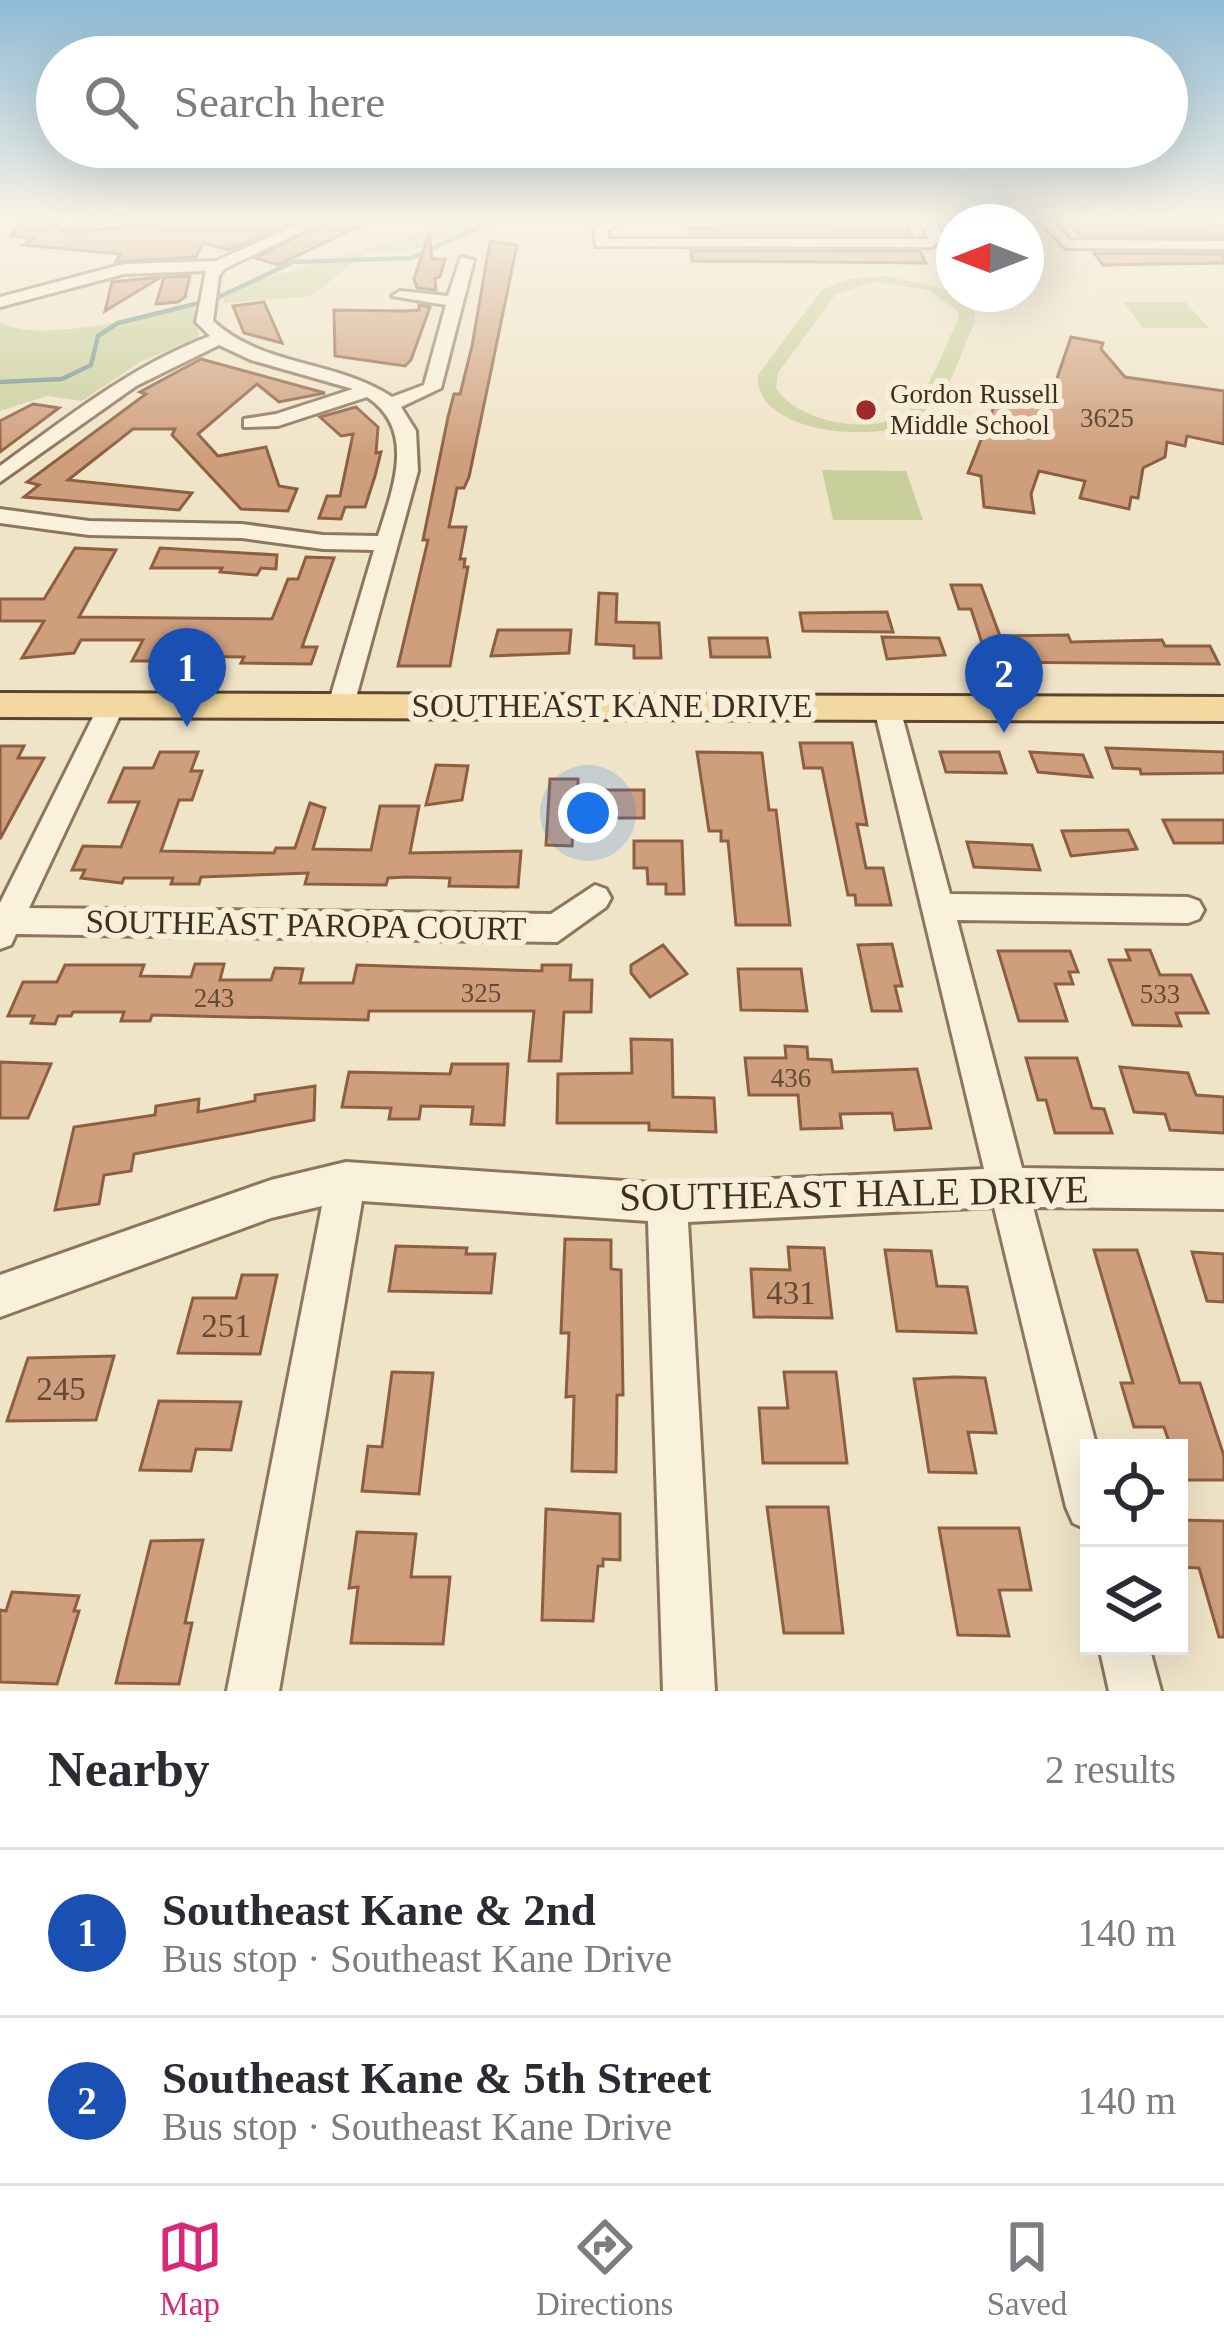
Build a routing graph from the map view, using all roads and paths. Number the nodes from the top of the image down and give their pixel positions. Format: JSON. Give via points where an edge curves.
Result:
{"nodes":[{"id":1,"x":207,"y":299,"type":"edge"},
{"id":2,"x":432,"y":299,"type":"edge"},
{"id":3,"x":455,"y":301,"type":"joint"},
{"id":4,"x":216,"y":340,"type":"junction"},
{"id":5,"x":379,"y":397,"type":"junction"},
{"id":6,"x":251,"y":423,"type":"dead end"},
{"id":7,"x":0,"y":476,"type":"edge"},
{"id":8,"x":0,"y":516,"type":"edge"},
{"id":9,"x":387,"y":543,"type":"junction"},
{"id":10,"x":0,"y":705,"type":"edge"},
{"id":11,"x":112,"y":705,"type":"junction"},
{"id":12,"x":341,"y":705,"type":"junction"},
{"id":13,"x":887,"y":708,"type":"junction"},
{"id":14,"x":1224,"y":709,"type":"edge"},
{"id":15,"x":595,"y":898,"type":"dead end"},
{"id":16,"x":938,"y":907,"type":"junction"},
{"id":17,"x":1188,"y":910,"type":"dead end"},
{"id":18,"x":3,"y":928,"type":"edge"},
{"id":19,"x":346,"y":1181,"type":"junction"},
{"id":20,"x":1009,"y":1187,"type":"junction"},
{"id":21,"x":1224,"y":1190,"type":"edge"},
{"id":22,"x":667,"y":1203,"type":"junction"},
{"id":23,"x":0,"y":1296,"type":"edge"},
{"id":24,"x":1080,"y":1471,"type":"edge"},
{"id":25,"x":1126,"y":1655,"type":"edge"},
{"id":26,"x":253,"y":1691,"type":"edge"},
{"id":27,"x":689,"y":1691,"type":"edge"},
{"id":28,"x":1136,"y":1691,"type":"edge"}],
"edges":[{"from":1,"to":4,"type":"street","via":[[204,322]]},
{"from":2,"to":3,"type":"street"},
{"from":3,"to":5,"type":"street","via":[[432,388]]},
{"from":4,"to":5,"type":"street","via":[[336,374]]},
{"from":4,"to":7,"type":"street","via":[[120,384]]},
{"from":5,"to":6,"type":"street"},
{"from":5,"to":9,"type":"street","via":[[408,434],[410,457]]},
{"from":8,"to":9,"type":"street"},
{"from":9,"to":12,"type":"street"},
{"from":10,"to":11,"type":"main road","name":"SOUTHEAST KANE DRIVE"},
{"from":11,"to":12,"type":"main road","name":"SOUTHEAST KANE DRIVE"},
{"from":11,"to":18,"type":"street"},
{"from":12,"to":13,"type":"main road","name":"SOUTHEAST KANE DRIVE"},
{"from":13,"to":14,"type":"main road","name":"SOUTHEAST KANE DRIVE"},
{"from":13,"to":16,"type":"street"},
{"from":15,"to":18,"type":"street","name":"SOUTHEAST PAROPA COURT","via":[[557,928]]},
{"from":16,"to":17,"type":"street"},
{"from":16,"to":20,"type":"street"},
{"from":19,"to":22,"type":"street","name":"SOUTHEAST HALE DRIVE"},
{"from":19,"to":23,"type":"street","name":"SOUTHEAST HALE DRIVE","via":[[271,1199]]},
{"from":19,"to":26,"type":"street"},
{"from":20,"to":21,"type":"street","name":"SOUTHEAST HALE DRIVE"},
{"from":20,"to":22,"type":"street","name":"SOUTHEAST HALE DRIVE"},
{"from":20,"to":24,"type":"street"},
{"from":22,"to":27,"type":"street"},
{"from":25,"to":28,"type":"street"}]}
